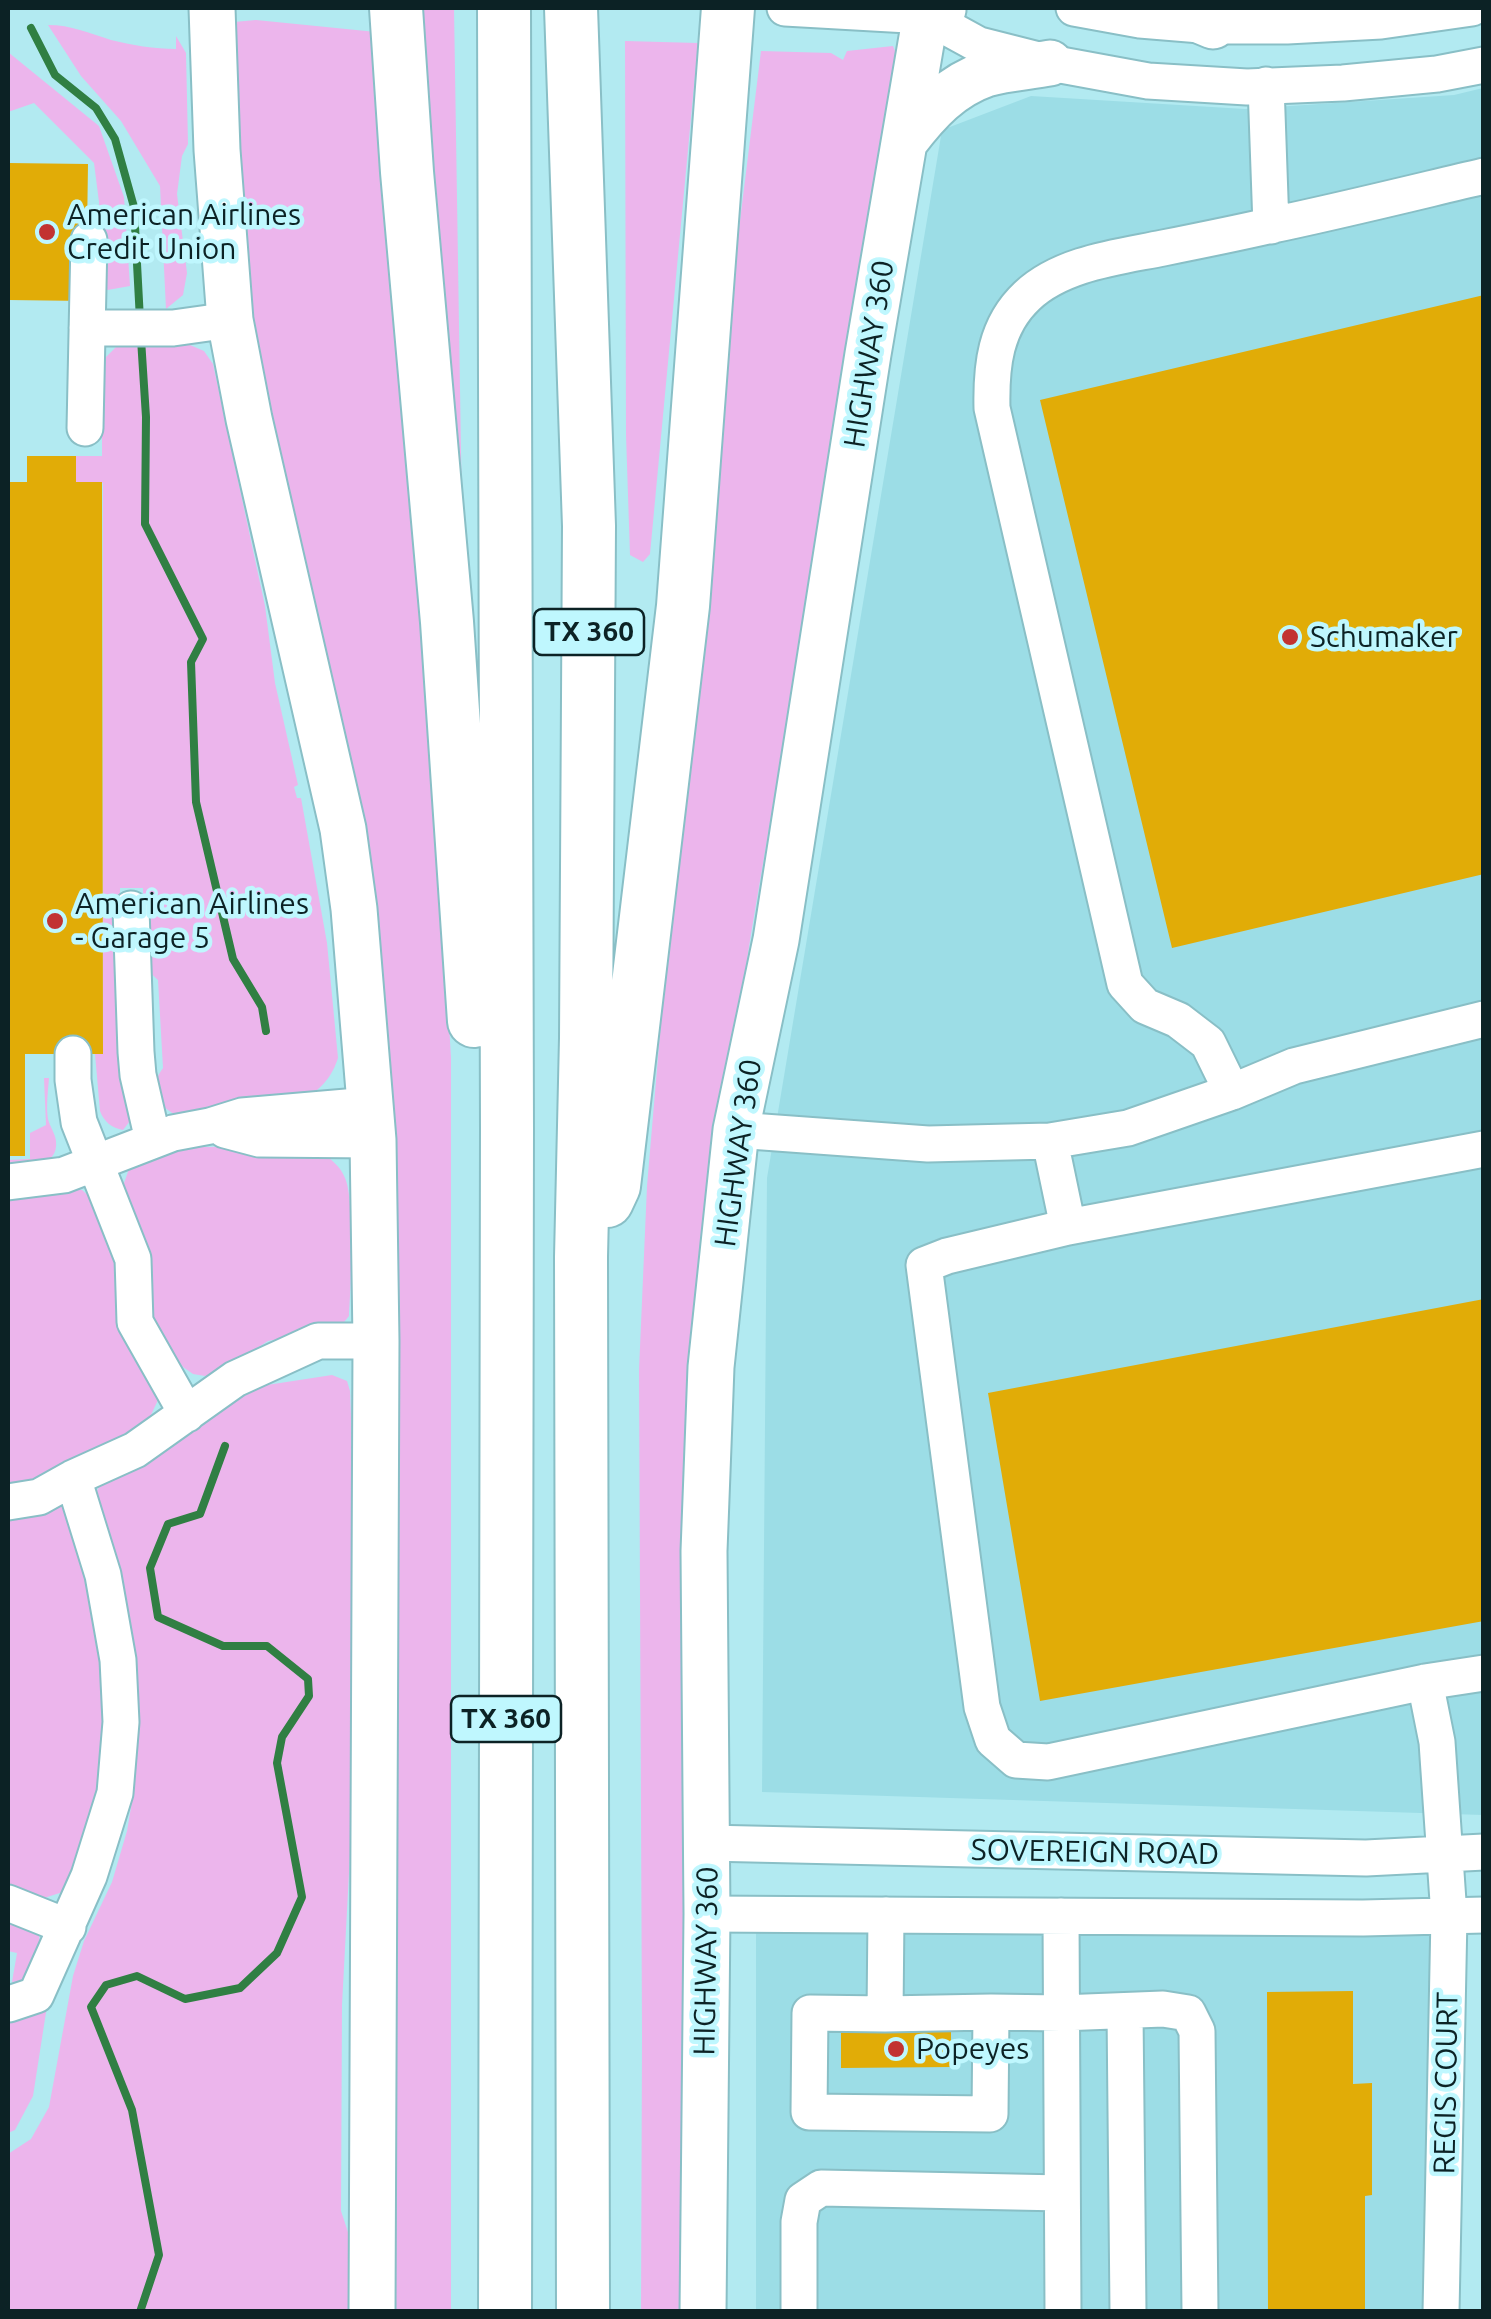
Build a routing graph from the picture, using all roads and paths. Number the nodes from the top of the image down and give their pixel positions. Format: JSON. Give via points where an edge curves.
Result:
{"nodes":[{"id":1,"x":212,"y":8,"type":"edge"},
{"id":2,"x":396,"y":8,"type":"edge"},
{"id":3,"x":504,"y":8,"type":"edge"},
{"id":4,"x":570,"y":8,"type":"edge"},
{"id":5,"x":728,"y":8,"type":"edge"},
{"id":6,"x":785,"y":8,"type":"edge"},
{"id":7,"x":1074,"y":8,"type":"edge"},
{"id":8,"x":1170,"y":8,"type":"edge"},
{"id":9,"x":1472,"y":8,"type":"edge"},
{"id":10,"x":936,"y":10,"type":"edge"},
{"id":11,"x":1213,"y":26,"type":"junction"},
{"id":12,"x":1050,"y":63,"type":"junction"},
{"id":13,"x":1484,"y":65,"type":"edge"},
{"id":14,"x":1266,"y":85,"type":"junction"},
{"id":15,"x":905,"y":142,"type":"junction"},
{"id":16,"x":1484,"y":176,"type":"edge"},
{"id":17,"x":1270,"y":226,"type":"junction"},
{"id":18,"x":89,"y":240,"type":"dead end"},
{"id":19,"x":230,"y":320,"type":"junction"},
{"id":20,"x":100,"y":328,"type":"junction"},
{"id":21,"x":85,"y":428,"type":"dead end"},
{"id":22,"x":131,"y":909,"type":"dead end"},
{"id":23,"x":1484,"y":1019,"type":"edge"},
{"id":24,"x":73,"y":1054,"type":"dead end"},
{"id":25,"x":1232,"y":1092,"type":"junction"},
{"id":26,"x":371,"y":1123,"type":"junction"},
{"id":27,"x":507,"y":1127,"type":"junction"},
{"id":28,"x":736,"y":1130,"type":"junction"},
{"id":29,"x":154,"y":1140,"type":"junction"},
{"id":30,"x":1050,"y":1141,"type":"junction"},
{"id":31,"x":1484,"y":1148,"type":"edge"},
{"id":32,"x":96,"y":1162,"type":"junction"},
{"id":33,"x":8,"y":1182,"type":"edge"},
{"id":34,"x":1068,"y":1227,"type":"junction"},
{"id":35,"x":581,"y":1257,"type":"junction"},
{"id":36,"x":376,"y":1342,"type":"junction"},
{"id":37,"x":187,"y":1414,"type":"junction"},
{"id":38,"x":73,"y":1478,"type":"junction"},
{"id":39,"x":8,"y":1502,"type":"edge"},
{"id":40,"x":1484,"y":1673,"type":"edge"},
{"id":41,"x":1425,"y":1682,"type":"junction"},
{"id":42,"x":707,"y":1843,"type":"junction"},
{"id":43,"x":1484,"y":1852,"type":"edge"},
{"id":44,"x":1445,"y":1855,"type":"junction"},
{"id":45,"x":8,"y":1903,"type":"edge"},
{"id":46,"x":707,"y":1914,"type":"junction"},
{"id":47,"x":886,"y":1915,"type":"junction"},
{"id":48,"x":1061,"y":1916,"type":"junction"},
{"id":49,"x":1466,"y":1916,"type":"edge"},
{"id":50,"x":68,"y":1927,"type":"junction"},
{"id":51,"x":9,"y":2004,"type":"edge"},
{"id":52,"x":1125,"y":2011,"type":"junction"},
{"id":53,"x":991,"y":2012,"type":"junction"},
{"id":54,"x":1061,"y":2013,"type":"junction"},
{"id":55,"x":885,"y":2014,"type":"junction"},
{"id":56,"x":1062,"y":2193,"type":"junction"},
{"id":57,"x":372,"y":2312,"type":"edge"},
{"id":58,"x":505,"y":2312,"type":"edge"},
{"id":59,"x":583,"y":2312,"type":"edge"},
{"id":60,"x":703,"y":2312,"type":"edge"},
{"id":61,"x":799,"y":2312,"type":"edge"},
{"id":62,"x":1062,"y":2312,"type":"edge"},
{"id":63,"x":1128,"y":2312,"type":"edge"},
{"id":64,"x":1200,"y":2312,"type":"edge"},
{"id":65,"x":1441,"y":2312,"type":"edge"}],
"edges":[{"from":1,"to":19,"type":"main road"},
{"from":2,"to":27,"type":"highway","via":[[476,1052]]},
{"from":3,"to":27,"type":"highway","number":"TX 360"},
{"from":4,"to":35,"type":"highway","number":"TX 360","via":[[589,526]]},
{"from":5,"to":35,"type":"highway","via":[[681,625],[614,1186]]},
{"from":6,"to":10,"type":"street"},
{"from":7,"to":11,"type":"street"},
{"from":8,"to":11,"type":"main road"},
{"from":9,"to":11,"type":"street","via":[[1382,21]]},
{"from":10,"to":12,"type":"street","via":[[978,45]]},
{"from":10,"to":15,"type":"main road","name":"HIGHWAY 360"},
{"from":12,"to":14,"type":"street","via":[[1148,81]]},
{"from":12,"to":15,"type":"main road","via":[[987,74],[962,86],[926,114]]},
{"from":13,"to":14,"type":"street"},
{"from":14,"to":17,"type":"street"},
{"from":15,"to":28,"type":"main road","name":"HIGHWAY 360","via":[[776,940]]},
{"from":16,"to":17,"type":"street"},
{"from":17,"to":25,"type":"street","via":[[1064,273],[1029,294],[1006,320],[991,376],[992,408],[1125,984],[1145,1006],[1208,1043]]},
{"from":18,"to":20,"type":"street"},
{"from":19,"to":20,"type":"street"},
{"from":19,"to":26,"type":"main road","via":[[343,828]]},
{"from":20,"to":21,"type":"street"},
{"from":22,"to":29,"type":"street","via":[[138,1075]]},
{"from":23,"to":25,"type":"street","via":[[1294,1066]]},
{"from":24,"to":32,"type":"street","via":[[79,1122]]},
{"from":25,"to":30,"type":"street","via":[[1128,1128]]},
{"from":26,"to":29,"type":"street","via":[[242,1116]]},
{"from":26,"to":36,"type":"main road"},
{"from":27,"to":58,"type":"highway","number":"TX 360"},
{"from":28,"to":30,"type":"street","via":[[928,1144]]},
{"from":28,"to":42,"type":"main road","name":"HIGHWAY 360","via":[[708,1440]]},
{"from":29,"to":32,"type":"street"},
{"from":30,"to":34,"type":"street"},
{"from":31,"to":34,"type":"street"},
{"from":32,"to":33,"type":"street","via":[[64,1175]]},
{"from":32,"to":37,"type":"street","via":[[134,1259],[135,1322]]},
{"from":34,"to":41,"type":"street","via":[[924,1265],[982,1707],[993,1740],[1016,1760],[1048,1762]]},
{"from":35,"to":59,"type":"highway","number":"TX 360"},
{"from":36,"to":37,"type":"street","via":[[318,1342],[235,1379]]},
{"from":36,"to":57,"type":"main road"},
{"from":37,"to":38,"type":"street","via":[[135,1450]]},
{"from":38,"to":39,"type":"street","via":[[39,1497]]},
{"from":38,"to":50,"type":"street","via":[[103,1575],[122,1722],[115,1792]]},
{"from":40,"to":41,"type":"street"},
{"from":41,"to":44,"type":"street","name":"REGIS COURT"},
{"from":42,"to":44,"type":"street","name":"SOVEREIGN ROAD"},
{"from":42,"to":46,"type":"main road","name":"HIGHWAY 360"},
{"from":43,"to":44,"type":"street","name":"SOVEREIGN ROAD"},
{"from":44,"to":49,"type":"street","name":"REGIS COURT"},
{"from":45,"to":50,"type":"street"},
{"from":46,"to":47,"type":"street","name":"SOVEREIGN ROAD"},
{"from":46,"to":60,"type":"main road","name":"HIGHWAY 360"},
{"from":47,"to":48,"type":"street","name":"SOVEREIGN ROAD"},
{"from":47,"to":55,"type":"street"},
{"from":48,"to":49,"type":"street","name":"SOVEREIGN ROAD"},
{"from":48,"to":54,"type":"street"},
{"from":49,"to":65,"type":"street","name":"REGIS COURT"},
{"from":50,"to":51,"type":"street","via":[[36,1995]]},
{"from":52,"to":54,"type":"street"},
{"from":52,"to":63,"type":"street"},
{"from":52,"to":64,"type":"street","via":[[1188,2013],[1196,2031]]},
{"from":53,"to":54,"type":"street"},
{"from":53,"to":55,"type":"street"},
{"from":53,"to":55,"type":"street","via":[[990,2114],[809,2112],[810,2013]]},
{"from":54,"to":56,"type":"street"},
{"from":56,"to":61,"type":"street","via":[[821,2188],[803,2200],[799,2222]]},
{"from":56,"to":62,"type":"street"}]}
